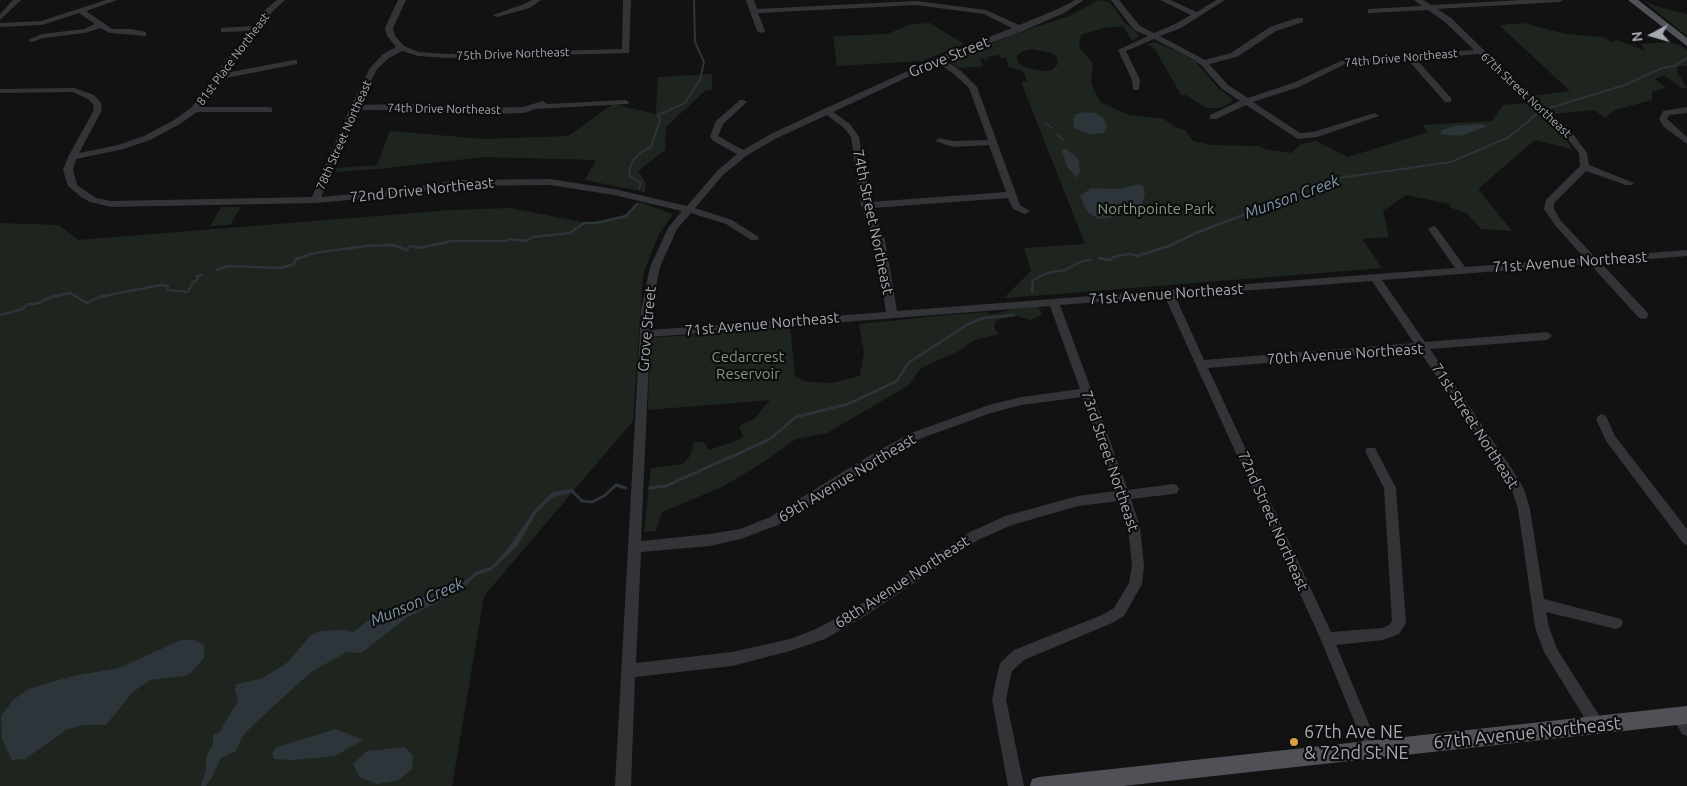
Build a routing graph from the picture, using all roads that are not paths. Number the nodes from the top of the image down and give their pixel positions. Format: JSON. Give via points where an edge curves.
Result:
{"nodes":[{"id":1,"x":17,"y":0,"type":"edge"},
{"id":2,"x":112,"y":0,"type":"edge"},
{"id":3,"x":281,"y":0,"type":"edge"},
{"id":4,"x":402,"y":0,"type":"edge"},
{"id":5,"x":537,"y":0,"type":"edge"},
{"id":6,"x":627,"y":0,"type":"edge"},
{"id":7,"x":750,"y":0,"type":"edge"},
{"id":8,"x":1080,"y":0,"type":"edge"},
{"id":9,"x":1115,"y":0,"type":"edge"},
{"id":10,"x":1164,"y":0,"type":"edge"},
{"id":11,"x":1221,"y":0,"type":"edge"},
{"id":12,"x":1418,"y":0,"type":"edge"},
{"id":13,"x":1558,"y":0,"type":"edge"},
{"id":14,"x":1632,"y":0,"type":"edge"},
{"id":15,"x":868,"y":5,"type":"edge"},
{"id":16,"x":1430,"y":8,"type":"junction"},
{"id":17,"x":753,"y":11,"type":"junction"},
{"id":18,"x":1371,"y":11,"type":"dead end"},
{"id":19,"x":82,"y":12,"type":"junction"},
{"id":20,"x":1196,"y":14,"type":"junction"},
{"id":21,"x":497,"y":15,"type":"dead end"},
{"id":22,"x":0,"y":18,"type":"edge"},
{"id":23,"x":1300,"y":20,"type":"dead end"},
{"id":24,"x":0,"y":25,"type":"edge"},
{"id":25,"x":101,"y":25,"type":"junction"},
{"id":26,"x":258,"y":28,"type":"junction"},
{"id":27,"x":1020,"y":29,"type":"junction"},
{"id":28,"x":224,"y":30,"type":"dead end"},
{"id":29,"x":761,"y":31,"type":"dead end"},
{"id":30,"x":143,"y":34,"type":"dead end"},
{"id":31,"x":1153,"y":37,"type":"junction"},
{"id":32,"x":32,"y":40,"type":"dead end"},
{"id":33,"x":1687,"y":43,"type":"edge"},
{"id":34,"x":400,"y":48,"type":"junction"},
{"id":35,"x":1480,"y":52,"type":"junction"},
{"id":36,"x":1410,"y":56,"type":"junction"},
{"id":37,"x":939,"y":60,"type":"junction"},
{"id":38,"x":294,"y":62,"type":"dead end"},
{"id":39,"x":1204,"y":63,"type":"junction"},
{"id":40,"x":219,"y":77,"type":"junction"},
{"id":41,"x":1136,"y":88,"type":"dead end"},
{"id":42,"x":0,"y":91,"type":"edge"},
{"id":43,"x":1448,"y":100,"type":"dead end"},
{"id":44,"x":625,"y":102,"type":"dead end"},
{"id":45,"x":743,"y":102,"type":"dead end"},
{"id":46,"x":1245,"y":102,"type":"junction"},
{"id":47,"x":354,"y":108,"type":"junction"},
{"id":48,"x":195,"y":109,"type":"junction"},
{"id":49,"x":269,"y":110,"type":"dead end"},
{"id":50,"x":1687,"y":110,"type":"edge"},
{"id":51,"x":827,"y":111,"type":"junction"},
{"id":52,"x":1375,"y":116,"type":"dead end"},
{"id":53,"x":1213,"y":117,"type":"dead end"},
{"id":54,"x":939,"y":141,"type":"dead end"},
{"id":55,"x":994,"y":142,"type":"junction"},
{"id":56,"x":1687,"y":142,"type":"edge"},
{"id":57,"x":743,"y":154,"type":"junction"},
{"id":58,"x":72,"y":157,"type":"junction"},
{"id":59,"x":1585,"y":167,"type":"junction"},
{"id":60,"x":1629,"y":183,"type":"dead end"},
{"id":61,"x":1011,"y":195,"type":"junction"},
{"id":62,"x":315,"y":200,"type":"junction"},
{"id":63,"x":866,"y":205,"type":"junction"},
{"id":64,"x":687,"y":209,"type":"junction"},
{"id":65,"x":1025,"y":211,"type":"dead end"},
{"id":66,"x":1433,"y":229,"type":"dead end"},
{"id":67,"x":754,"y":238,"type":"dead end"},
{"id":68,"x":1687,"y":253,"type":"edge"},
{"id":69,"x":1592,"y":260,"type":"junction"},
{"id":70,"x":1463,"y":271,"type":"junction"},
{"id":71,"x":1375,"y":278,"type":"junction"},
{"id":72,"x":1168,"y":294,"type":"junction"},
{"id":73,"x":1054,"y":302,"type":"junction"},
{"id":74,"x":1642,"y":314,"type":"dead end"},
{"id":75,"x":892,"y":315,"type":"junction"},
{"id":76,"x":645,"y":334,"type":"junction"},
{"id":77,"x":1547,"y":336,"type":"dead end"},
{"id":78,"x":1423,"y":348,"type":"junction"},
{"id":79,"x":1202,"y":364,"type":"junction"},
{"id":80,"x":1087,"y":392,"type":"junction"},
{"id":81,"x":1602,"y":419,"type":"dead end"},
{"id":82,"x":1371,"y":451,"type":"dead end"},
{"id":83,"x":1173,"y":489,"type":"dead end"},
{"id":84,"x":1123,"y":494,"type":"junction"},
{"id":85,"x":1687,"y":539,"type":"edge"},
{"id":86,"x":635,"y":547,"type":"junction"},
{"id":87,"x":1539,"y":604,"type":"junction"},
{"id":88,"x":1616,"y":623,"type":"dead end"},
{"id":89,"x":1327,"y":639,"type":"junction"},
{"id":90,"x":629,"y":671,"type":"junction"},
{"id":91,"x":1684,"y":720,"type":"edge"},
{"id":92,"x":1597,"y":725,"type":"junction"},
{"id":93,"x":1373,"y":750,"type":"junction"},
{"id":94,"x":623,"y":786,"type":"edge"},
{"id":95,"x":1016,"y":786,"type":"edge"},
{"id":96,"x":1039,"y":786,"type":"edge"}],
"edges":[{"from":1,"to":22,"type":"street"},
{"from":2,"to":19,"type":"street"},
{"from":3,"to":26,"type":"street","name":"81st Place Northeast"},
{"from":4,"to":34,"type":"street","via":[[389,28]]},
{"from":5,"to":21,"type":"street"},
{"from":6,"to":34,"type":"street","name":"75th Drive Northeast","via":[[626,51],[446,56],[418,54]]},
{"from":7,"to":17,"type":"street"},
{"from":8,"to":27,"type":"street","name":"Grove Street"},
{"from":9,"to":31,"type":"street","via":[[1130,22]]},
{"from":10,"to":20,"type":"street"},
{"from":11,"to":20,"type":"street"},
{"from":12,"to":16,"type":"street","name":"67th Street Northeast"},
{"from":13,"to":16,"type":"street"},
{"from":14,"to":33,"type":"main road"},
{"from":15,"to":17,"type":"street"},
{"from":15,"to":27,"type":"street","via":[[916,3],[975,9],[997,16]]},
{"from":16,"to":18,"type":"street"},
{"from":16,"to":35,"type":"street","name":"67th Street Northeast","via":[[1448,20]]},
{"from":17,"to":29,"type":"street"},
{"from":19,"to":24,"type":"street","via":[[42,23]]},
{"from":19,"to":25,"type":"street"},
{"from":20,"to":31,"type":"street"},
{"from":23,"to":39,"type":"street","via":[[1273,29],[1234,55]]},
{"from":25,"to":30,"type":"street","via":[[110,31]]},
{"from":25,"to":32,"type":"street"},
{"from":26,"to":28,"type":"street"},
{"from":26,"to":40,"type":"street","name":"81st Place Northeast"},
{"from":27,"to":37,"type":"street","name":"Grove Street"},
{"from":31,"to":39,"type":"street"},
{"from":31,"to":41,"type":"street","via":[[1122,50],[1136,80]]},
{"from":34,"to":47,"type":"street","name":"78th Street Northeast","via":[[379,62]]},
{"from":35,"to":36,"type":"street","name":"74th Drive Northeast"},
{"from":35,"to":59,"type":"street","name":"67th Street Northeast","via":[[1570,136],[1583,153]]},
{"from":36,"to":43,"type":"street"},
{"from":36,"to":46,"type":"street","name":"74th Drive Northeast","via":[[1343,62],[1296,85]]},
{"from":37,"to":51,"type":"street","name":"Grove Street"},
{"from":37,"to":55,"type":"street","via":[[973,87]]},
{"from":38,"to":40,"type":"street"},
{"from":39,"to":46,"type":"street","via":[[1224,87]]},
{"from":40,"to":48,"type":"street","name":"81st Place Northeast"},
{"from":42,"to":58,"type":"street","via":[[74,90],[91,97],[98,110]]},
{"from":44,"to":47,"type":"street","name":"74th Drive Northeast","via":[[487,111]]},
{"from":45,"to":57,"type":"street","via":[[719,123],[714,136]]},
{"from":46,"to":52,"type":"street","via":[[1298,136],[1314,135]]},
{"from":46,"to":53,"type":"street","name":"74th Drive Northeast"},
{"from":47,"to":62,"type":"street","name":"78th Street Northeast"},
{"from":48,"to":49,"type":"street"},
{"from":48,"to":58,"type":"street","name":"81st Place Northeast","via":[[147,138]]},
{"from":50,"to":56,"type":"street","via":[[1666,113],[1663,119]]},
{"from":51,"to":57,"type":"street","name":"Grove Street"},
{"from":51,"to":63,"type":"street","name":"74th Street Northeast","via":[[855,136]]},
{"from":54,"to":55,"type":"street","via":[[953,144]]},
{"from":55,"to":61,"type":"street"},
{"from":57,"to":64,"type":"street","name":"Grove Street","via":[[720,173]]},
{"from":58,"to":62,"type":"street","name":"72nd Drive Northeast","via":[[68,170],[73,186],[93,200],[111,204]]},
{"from":59,"to":60,"type":"street"},
{"from":59,"to":69,"type":"street","via":[[1549,202],[1549,209]]},
{"from":61,"to":63,"type":"street"},
{"from":61,"to":65,"type":"street","via":[[1016,206]]},
{"from":62,"to":64,"type":"street","name":"72nd Drive Northeast","via":[[458,183],[550,182],[614,192]]},
{"from":63,"to":75,"type":"street","name":"74th Street Northeast","via":[[880,240]]},
{"from":64,"to":67,"type":"street","name":"72nd Drive Northeast","via":[[729,222]]},
{"from":64,"to":76,"type":"street","name":"Grove Street","via":[[673,228],[654,267]]},
{"from":66,"to":70,"type":"street"},
{"from":68,"to":69,"type":"street","name":"71st Avenue Northeast"},
{"from":69,"to":70,"type":"street","name":"71st Avenue Northeast"},
{"from":69,"to":74,"type":"street"},
{"from":70,"to":71,"type":"street","name":"71st Avenue Northeast"},
{"from":71,"to":72,"type":"street","name":"71st Avenue Northeast"},
{"from":71,"to":78,"type":"street","name":"71st Street Northeast"},
{"from":72,"to":73,"type":"street","name":"71st Avenue Northeast"},
{"from":72,"to":79,"type":"street","name":"72nd Street Northeast"},
{"from":73,"to":75,"type":"street","name":"71st Avenue Northeast"},
{"from":73,"to":80,"type":"street","name":"73rd Street Northeast"},
{"from":75,"to":76,"type":"street","name":"71st Avenue Northeast"},
{"from":76,"to":86,"type":"street","name":"Grove Street"},
{"from":77,"to":78,"type":"street","name":"70th Avenue Northeast"},
{"from":78,"to":79,"type":"street","name":"70th Avenue Northeast"},
{"from":78,"to":87,"type":"street","name":"71st Street Northeast","via":[[1518,489]]},
{"from":79,"to":89,"type":"street","name":"72nd Street Northeast"},
{"from":80,"to":84,"type":"street","name":"73rd Street Northeast"},
{"from":80,"to":86,"type":"street","name":"69th Avenue Northeast","via":[[989,409],[918,435],[881,454],[774,521],[741,534]]},
{"from":81,"to":85,"type":"street","via":[[1610,438]]},
{"from":82,"to":89,"type":"street","via":[[1390,488],[1398,623],[1394,630],[1384,634]]},
{"from":83,"to":84,"type":"street","name":"68th Avenue Northeast"},
{"from":84,"to":90,"type":"street","name":"68th Avenue Northeast","via":[[1078,501],[1009,520],[974,536],[860,612],[820,634],[790,645],[732,659]]},
{"from":84,"to":95,"type":"street","name":"73rd Street Northeast","via":[[1134,527],[1138,559],[1135,584],[1128,600],[1119,612],[1019,655],[1006,668],[999,699]]},
{"from":86,"to":90,"type":"street","name":"Grove Street"},
{"from":87,"to":88,"type":"street"},
{"from":87,"to":92,"type":"street","name":"71st Street Northeast","via":[[1542,627],[1552,652]]},
{"from":89,"to":93,"type":"street","name":"72nd Street Northeast"},
{"from":90,"to":94,"type":"street","name":"Grove Street"},
{"from":91,"to":92,"type":"main road","name":"67th Avenue Northeast"},
{"from":92,"to":93,"type":"main road","name":"67th Avenue Northeast"},
{"from":93,"to":96,"type":"main road","name":"67th Avenue Northeast"}]}
